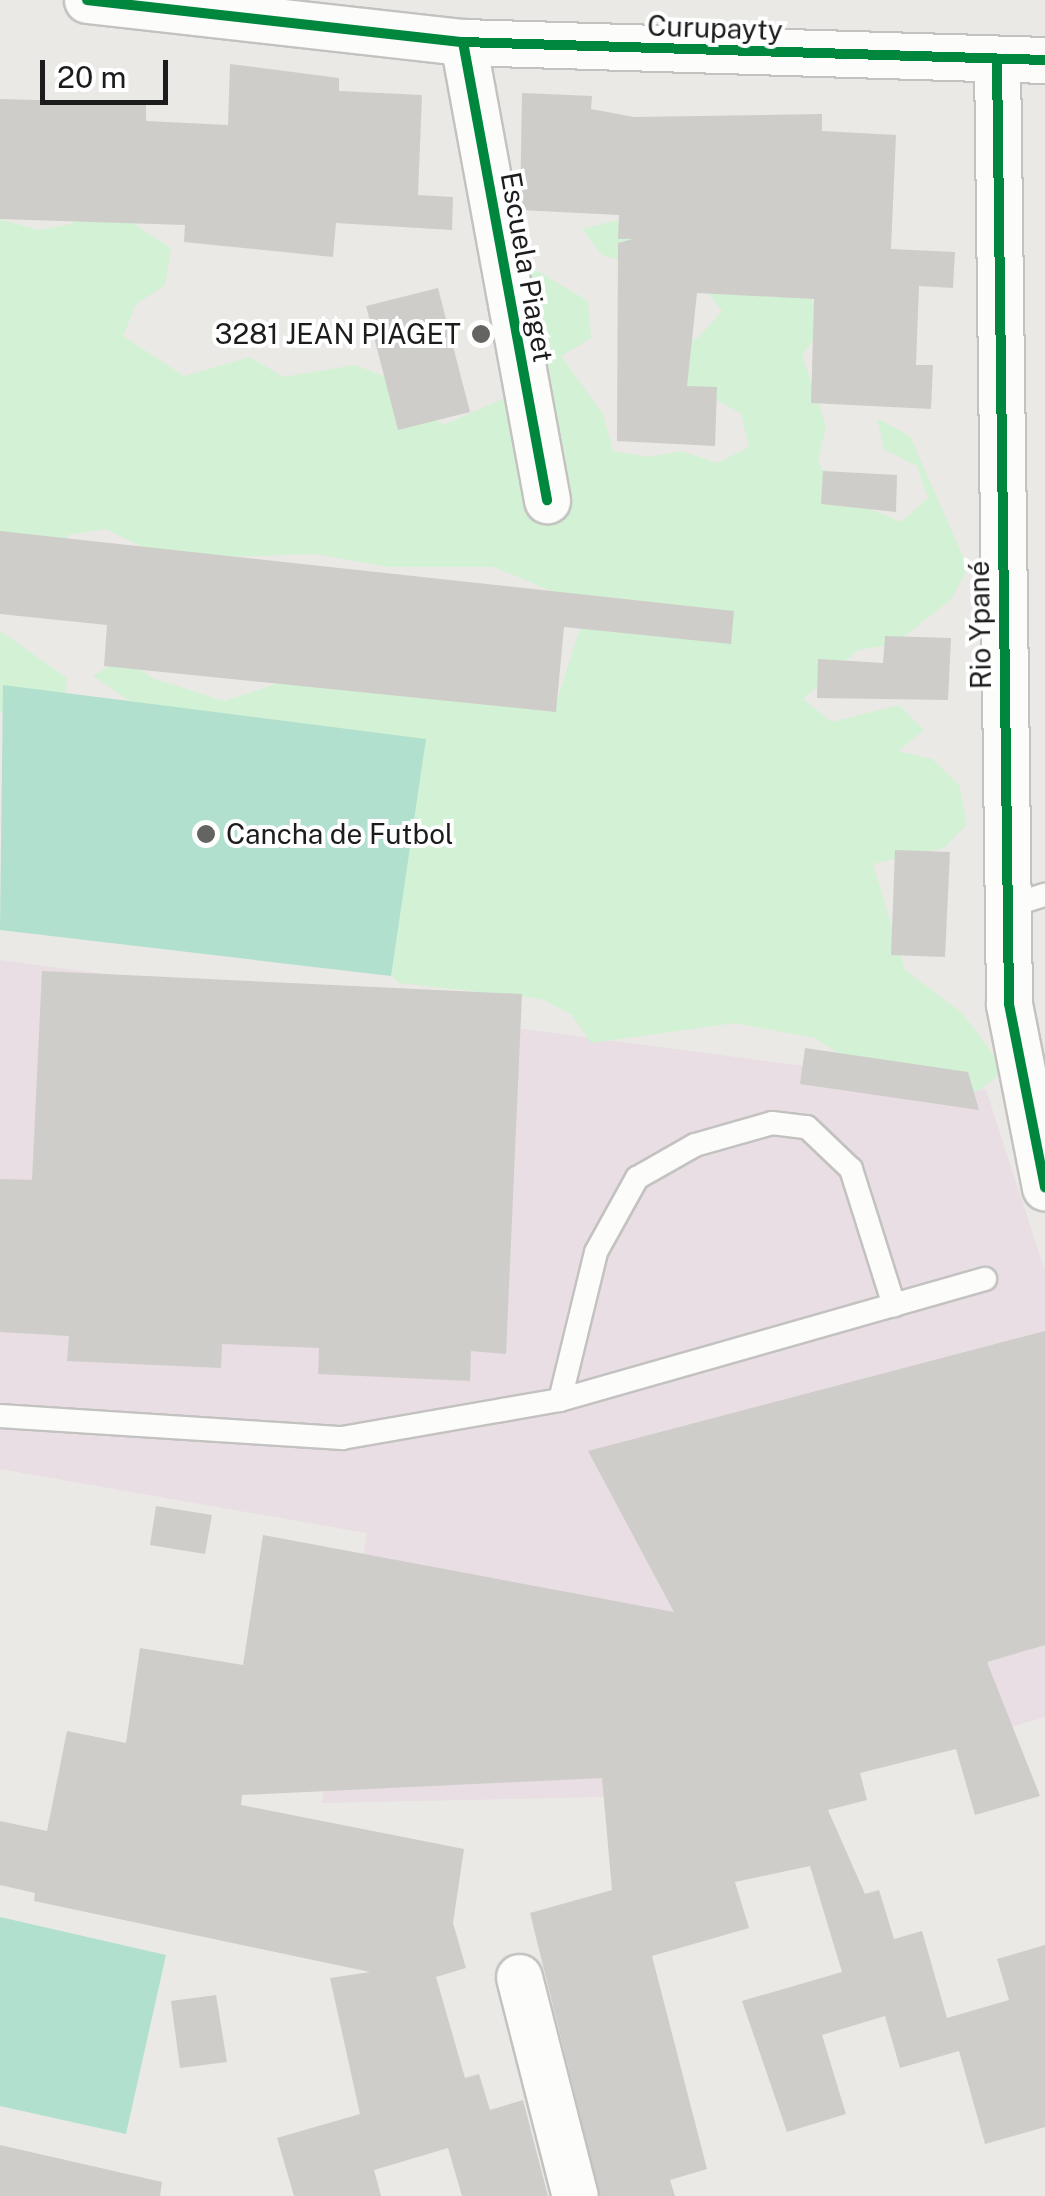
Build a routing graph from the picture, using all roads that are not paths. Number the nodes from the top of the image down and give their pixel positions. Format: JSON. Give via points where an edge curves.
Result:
{"nodes":[{"id":1,"x":87,"y":0,"type":"edge"},
{"id":2,"x":350,"y":14,"type":"edge"},
{"id":3,"x":463,"y":42,"type":"junction"},
{"id":4,"x":997,"y":60,"type":"junction"},
{"id":5,"x":1045,"y":60,"type":"edge"},
{"id":6,"x":547,"y":500,"type":"dead end"},
{"id":7,"x":1026,"y":901,"type":"edge"},
{"id":8,"x":1045,"y":1187,"type":"edge"},
{"id":9,"x":984,"y":1279,"type":"dead end"},
{"id":10,"x":894,"y":1305,"type":"junction"},
{"id":11,"x":560,"y":1400,"type":"junction"},
{"id":12,"x":0,"y":1416,"type":"edge"},
{"id":13,"x":519,"y":1977,"type":"dead end"},
{"id":14,"x":575,"y":2196,"type":"edge"}],
"edges":[{"from":1,"to":2,"type":"street","name":"Curupayty"},
{"from":2,"to":3,"type":"street","name":"Curupayty"},
{"from":3,"to":4,"type":"street","name":"Curupayty"},
{"from":3,"to":6,"type":"street","name":"Escuela Piaget"},
{"from":4,"to":5,"type":"street","name":"Curupayty"},
{"from":4,"to":7,"type":"street","name":"Rio Ypané"},
{"from":7,"to":8,"type":"street","name":"Rio Ypané","via":[[1008,1004]]},
{"from":9,"to":10,"type":"lane"},
{"from":10,"to":11,"type":"lane"},
{"from":10,"to":11,"type":"lane","via":[[851,1169],[808,1127],[772,1124],[696,1145],[638,1178],[596,1252]]},
{"from":11,"to":12,"type":"lane","via":[[342,1438]]},
{"from":13,"to":14,"type":"street"}]}
